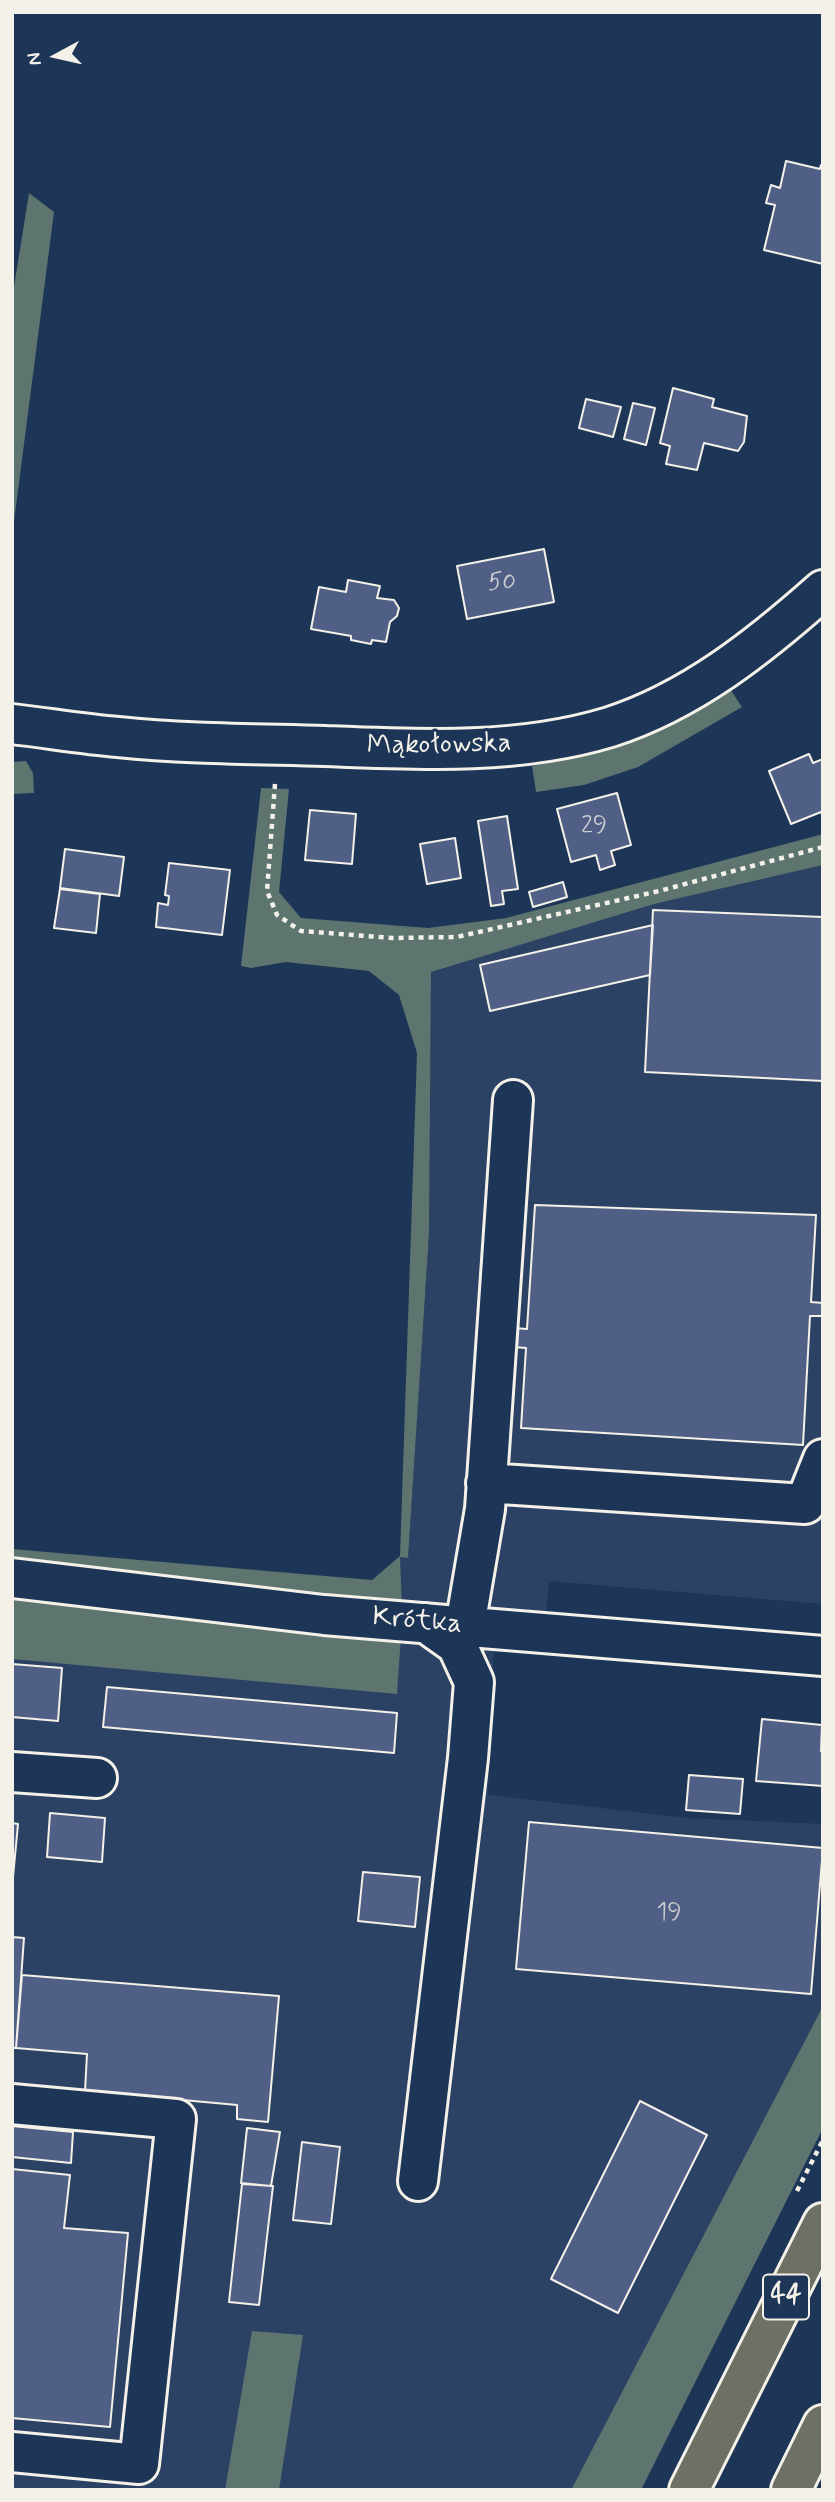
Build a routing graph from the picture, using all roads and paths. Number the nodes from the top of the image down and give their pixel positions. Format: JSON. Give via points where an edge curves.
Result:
{"nodes":[{"id":1,"x":823,"y":590,"type":"edge"},
{"id":2,"x":12,"y":724,"type":"edge"},
{"id":3,"x":278,"y":745,"type":"junction"},
{"id":4,"x":823,"y":847,"type":"edge"},
{"id":5,"x":513,"y":1100,"type":"dead end"},
{"id":6,"x":823,"y":1459,"type":"edge"},
{"id":7,"x":486,"y":1483,"type":"junction"},
{"id":8,"x":12,"y":1578,"type":"edge"},
{"id":9,"x":426,"y":1623,"type":"junction"},
{"id":10,"x":465,"y":1626,"type":"junction"},
{"id":11,"x":823,"y":1656,"type":"edge"},
{"id":12,"x":12,"y":1772,"type":"edge"},
{"id":13,"x":97,"y":1778,"type":"dead end"},
{"id":14,"x":12,"y":2104,"type":"edge"},
{"id":15,"x":418,"y":2181,"type":"dead end"},
{"id":16,"x":823,"y":2223,"type":"edge"},
{"id":17,"x":823,"y":2425,"type":"edge"},
{"id":18,"x":12,"y":2452,"type":"edge"},
{"id":19,"x":689,"y":2490,"type":"edge"},
{"id":20,"x":790,"y":2490,"type":"edge"}],
"edges":[{"from":1,"to":3,"type":"street","name":"Mąkołowska","via":[[729,668],[610,726],[545,741],[479,749]]},
{"from":2,"to":3,"type":"street","name":"Mąkołowska","via":[[119,737]]},
{"from":3,"to":4,"type":"path","via":[[267,891],[277,915],[301,931],[457,937],[659,891]]},
{"from":5,"to":7,"type":"street"},
{"from":6,"to":7,"type":"street","via":[[805,1504]]},
{"from":7,"to":10,"type":"street"},
{"from":8,"to":9,"type":"street","name":"Krótka"},
{"from":9,"to":10,"type":"street","name":"Krótka"},
{"from":9,"to":15,"type":"street","via":[[457,1645],[474,1682]]},
{"from":10,"to":11,"type":"street","name":"Krótka"},
{"from":12,"to":13,"type":"street"},
{"from":14,"to":18,"type":"street","via":[[176,2119],[139,2464]]},
{"from":16,"to":19,"type":"main road","number":"44"},
{"from":17,"to":20,"type":"main road"}]}
